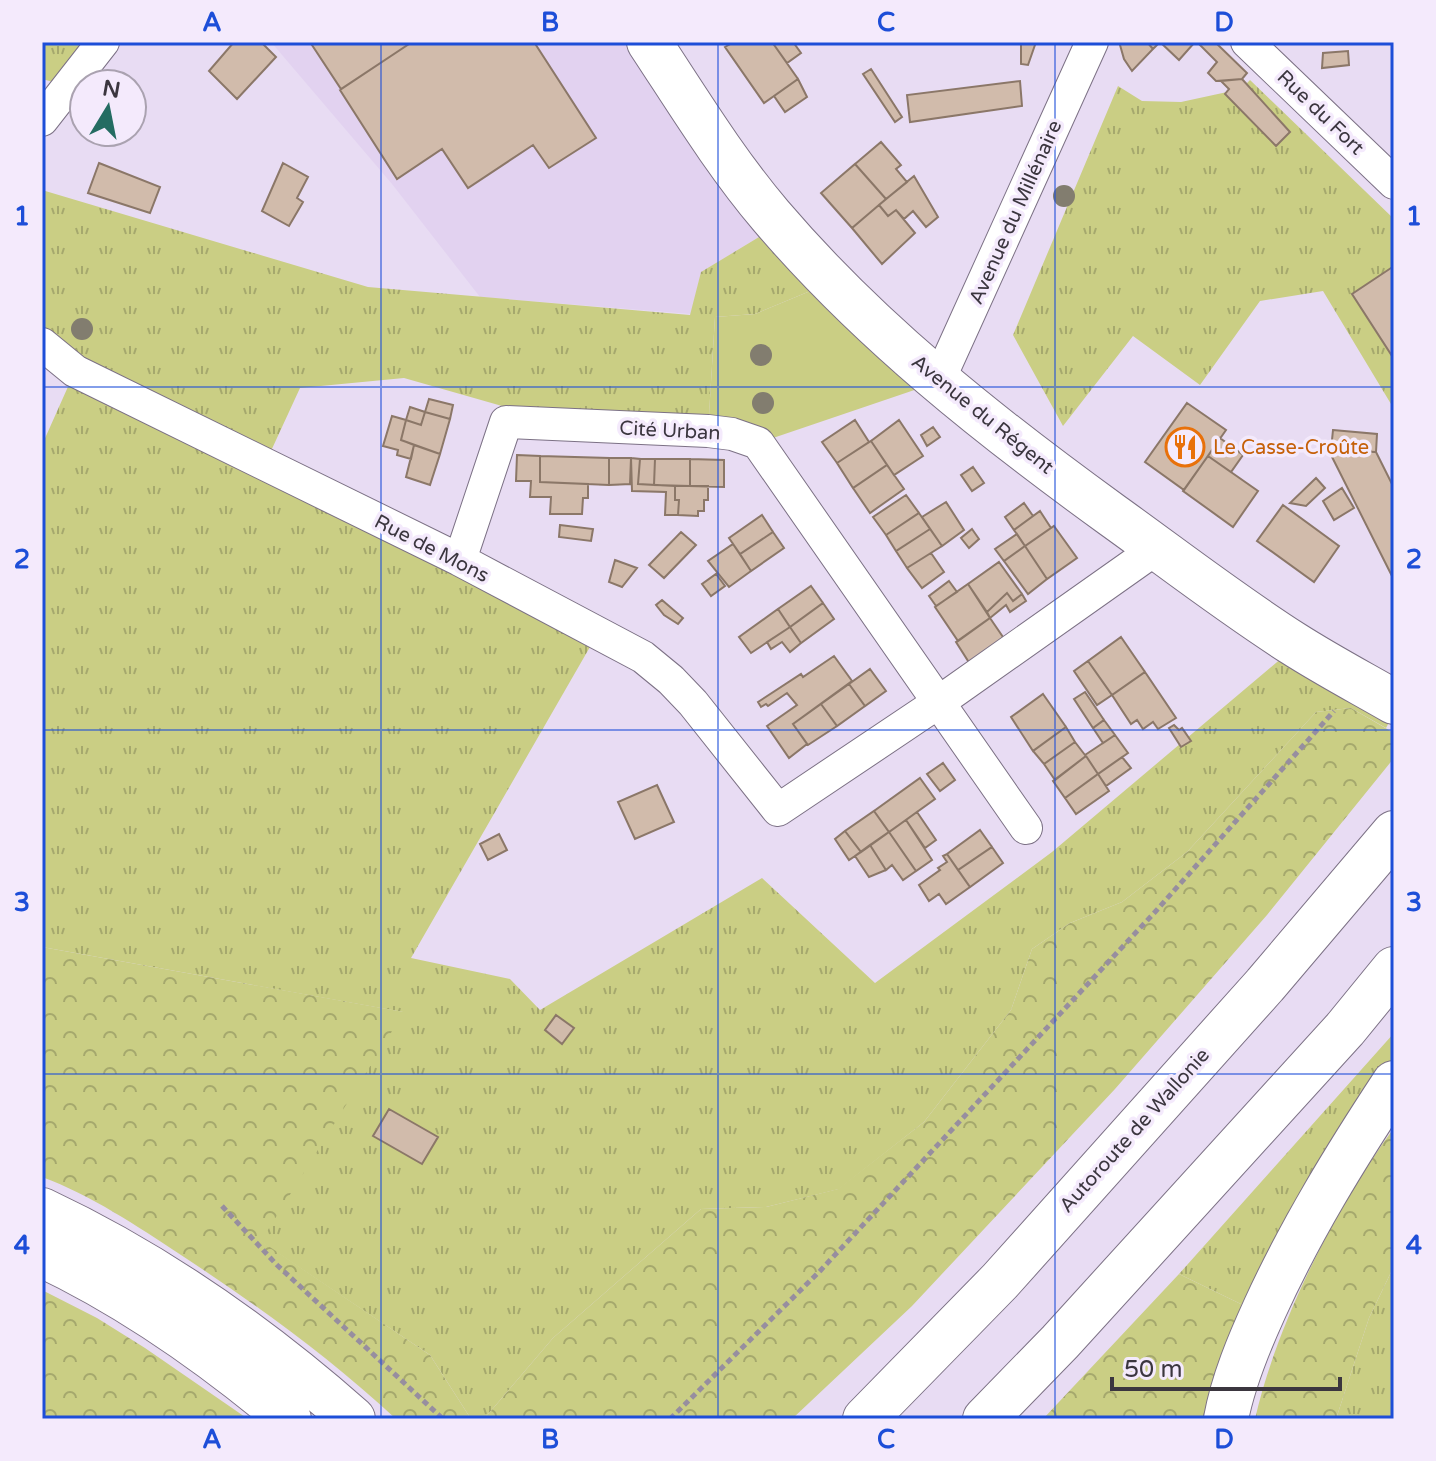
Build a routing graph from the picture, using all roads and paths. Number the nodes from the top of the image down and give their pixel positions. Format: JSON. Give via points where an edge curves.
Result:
{"nodes":[{"id":1,"x":103,"y":42,"type":"edge"},
{"id":2,"x":649,"y":42,"type":"edge"},
{"id":3,"x":1092,"y":42,"type":"edge"},
{"id":4,"x":1247,"y":42,"type":"edge"},
{"id":5,"x":42,"y":120,"type":"edge"},
{"id":6,"x":1394,"y":183,"type":"edge"},
{"id":7,"x":42,"y":344,"type":"edge"},
{"id":8,"x":938,"y":382,"type":"junction"},
{"id":9,"x":1157,"y":548,"type":"junction"},
{"id":10,"x":460,"y":560,"type":"junction"},
{"id":11,"x":1344,"y":699,"type":"dead end"},
{"id":12,"x":939,"y":702,"type":"junction"},
{"id":13,"x":1394,"y":702,"type":"edge"},
{"id":14,"x":1026,"y":828,"type":"dead end"},
{"id":15,"x":1394,"y":833,"type":"edge"},
{"id":16,"x":1394,"y":969,"type":"edge"},
{"id":17,"x":1394,"y":1083,"type":"edge"},
{"id":18,"x":222,"y":1206,"type":"dead end"},
{"id":19,"x":42,"y":1210,"type":"edge"},
{"id":20,"x":42,"y":1255,"type":"edge"},
{"id":21,"x":289,"y":1419,"type":"edge"},
{"id":22,"x":353,"y":1419,"type":"edge"},
{"id":23,"x":443,"y":1419,"type":"edge"},
{"id":24,"x":670,"y":1419,"type":"edge"},
{"id":25,"x":865,"y":1419,"type":"edge"},
{"id":26,"x":985,"y":1419,"type":"edge"},
{"id":27,"x":1226,"y":1419,"type":"edge"}],
"edges":[{"from":1,"to":5,"type":"street"},
{"from":2,"to":8,"type":"main road","name":"Avenue du Régent","via":[[767,212]]},
{"from":3,"to":8,"type":"street","name":"Avenue du Millénaire"},
{"from":4,"to":6,"type":"street","name":"Rue du Fort"},
{"from":7,"to":10,"type":"street","name":"Rue de Mons","via":[[75,371]]},
{"from":8,"to":9,"type":"main road","name":"Avenue du Régent"},
{"from":9,"to":12,"type":"street"},
{"from":9,"to":13,"type":"main road","name":"Avenue du Régent","via":[[1296,646]]},
{"from":10,"to":12,"type":"street","name":"Rue de Mons","via":[[643,657],[693,703],[778,810]]},
{"from":10,"to":12,"type":"street","name":"Cité Urban","via":[[506,422],[732,434],[758,443]]},
{"from":11,"to":24,"type":"path","via":[[1155,912],[820,1271]]},
{"from":12,"to":14,"type":"street","name":"Cité Urban"},
{"from":15,"to":25,"type":"main road","name":"Autoroute de Wallonie","via":[[1000,1281]]},
{"from":16,"to":26,"type":"main road","via":[[1345,1029]]},
{"from":17,"to":27,"type":"main road","via":[[1287,1259],[1252,1338]]},
{"from":18,"to":23,"type":"path","via":[[277,1265]]},
{"from":19,"to":22,"type":"main road","via":[[160,1273]]},
{"from":20,"to":21,"type":"main road","via":[[141,1308]]}]}
